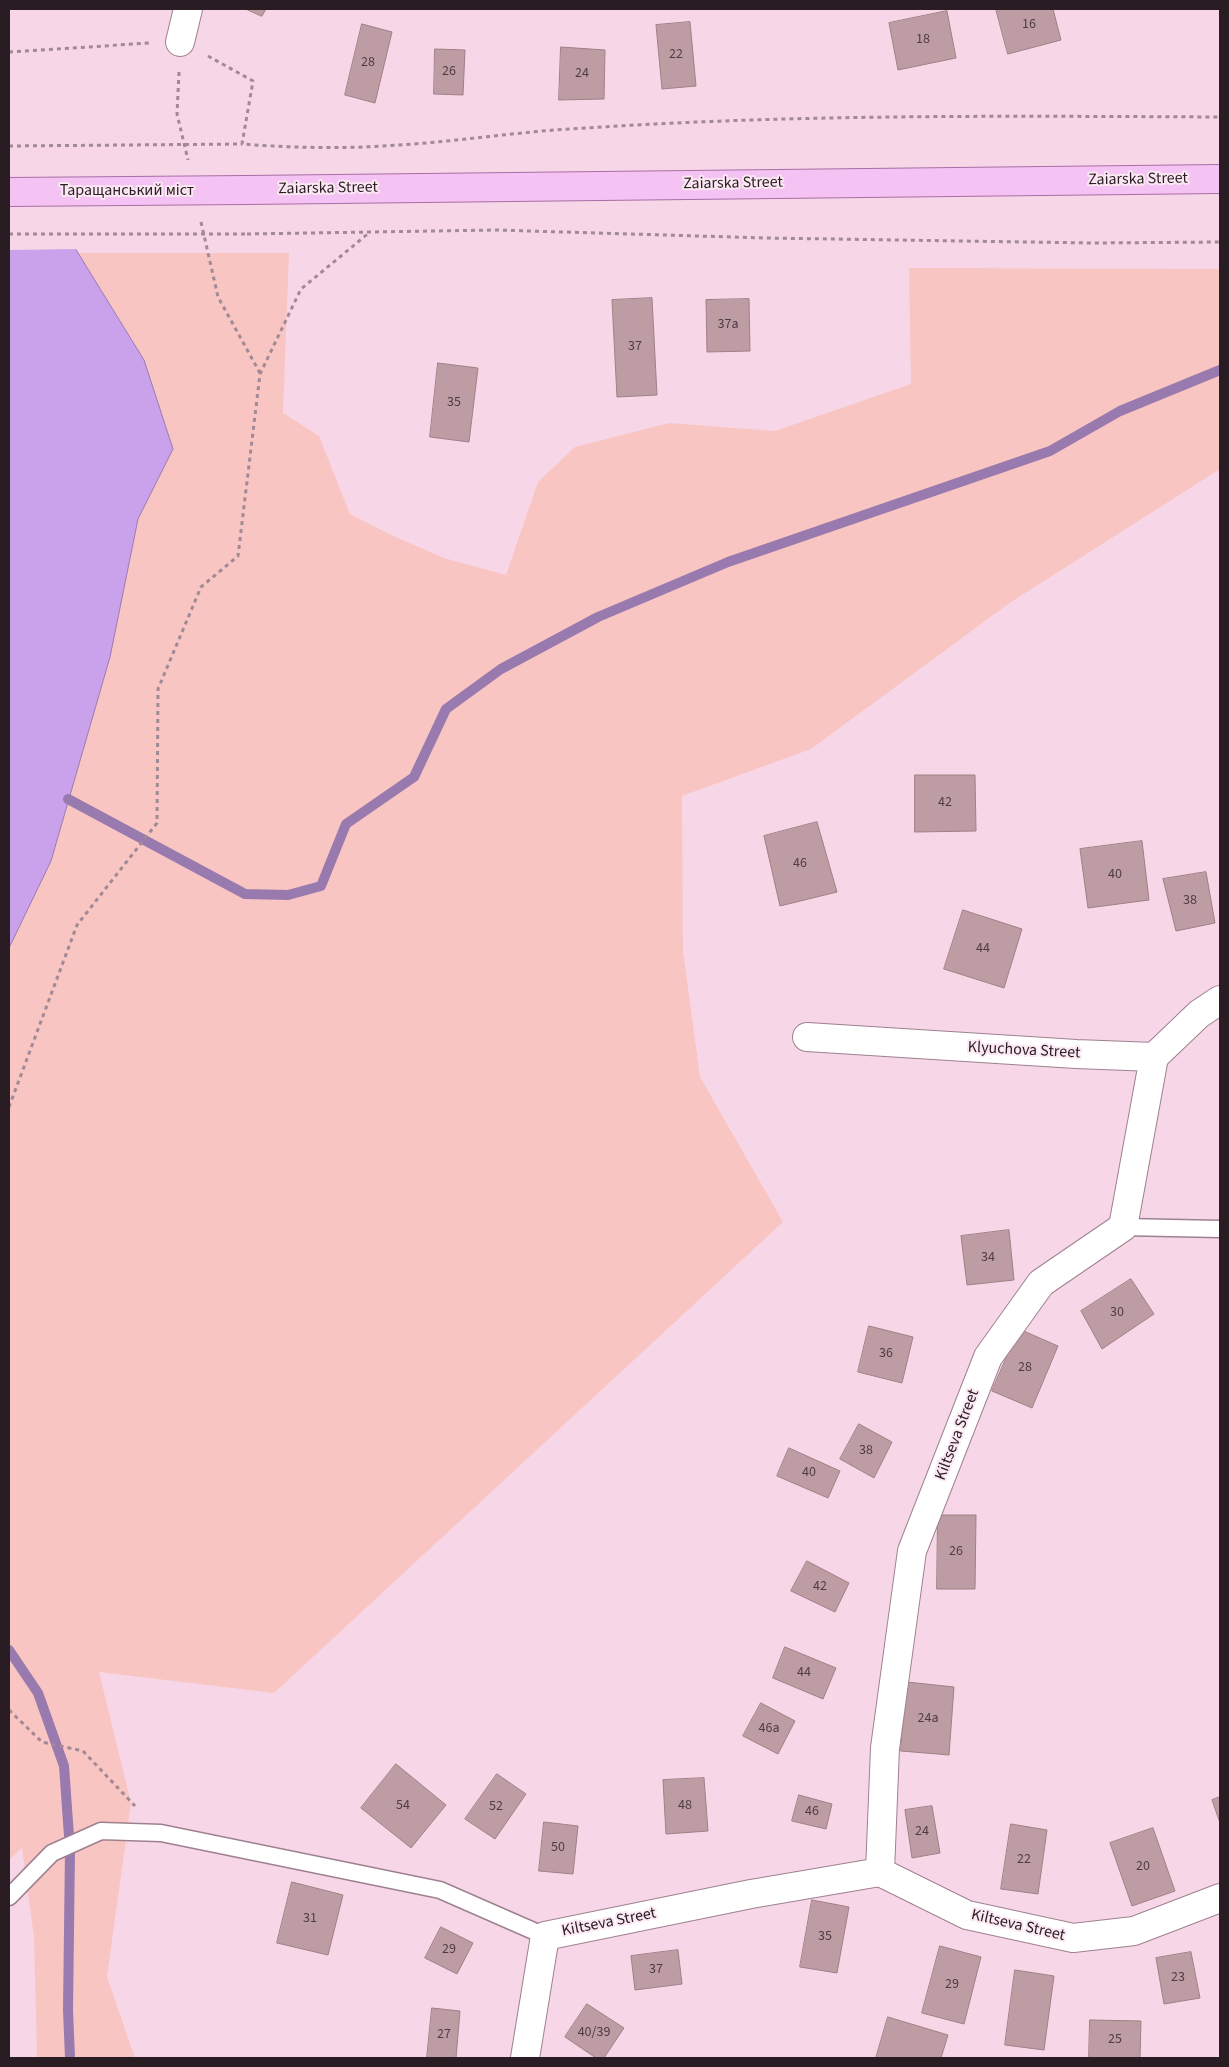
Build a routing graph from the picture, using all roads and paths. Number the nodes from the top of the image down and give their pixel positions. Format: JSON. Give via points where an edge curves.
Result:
{"nodes":[{"id":1,"x":188,"y":9,"type":"edge"},
{"id":2,"x":180,"y":42,"type":"junction"},
{"id":3,"x":9,"y":52,"type":"edge"},
{"id":4,"x":1220,"y":117,"type":"edge"},
{"id":5,"x":242,"y":144,"type":"junction"},
{"id":6,"x":9,"y":146,"type":"edge"},
{"id":7,"x":1220,"y":179,"type":"edge"},
{"id":8,"x":246,"y":190,"type":"joint"},
{"id":9,"x":9,"y":192,"type":"edge"},
{"id":10,"x":370,"y":232,"type":"junction"},
{"id":11,"x":9,"y":234,"type":"edge"},
{"id":12,"x":1220,"y":242,"type":"edge"},
{"id":13,"x":1220,"y":1000,"type":"edge"},
{"id":14,"x":807,"y":1037,"type":"dead end"},
{"id":15,"x":1154,"y":1057,"type":"junction"},
{"id":16,"x":9,"y":1107,"type":"edge"},
{"id":17,"x":1122,"y":1227,"type":"junction"},
{"id":18,"x":1220,"y":1229,"type":"edge"},
{"id":19,"x":9,"y":1710,"type":"edge"},
{"id":20,"x":161,"y":1833,"type":"junction"},
{"id":21,"x":880,"y":1872,"type":"junction"},
{"id":22,"x":9,"y":1897,"type":"edge"},
{"id":23,"x":1220,"y":1898,"type":"edge"},
{"id":24,"x":545,"y":1936,"type":"junction"},
{"id":25,"x":525,"y":2058,"type":"edge"}],
"edges":[{"from":1,"to":2,"type":"street"},
{"from":2,"to":3,"type":"path"},
{"from":2,"to":5,"type":"path","via":[[253,81]]},
{"from":4,"to":5,"type":"path","via":[[762,120],[585,128],[398,145],[294,148]]},
{"from":5,"to":6,"type":"path","bridge":true},
{"from":7,"to":8,"type":"main road","name":"Zaiarska Street"},
{"from":8,"to":9,"type":"main road","name":"Таращанський міст","bridge":true},
{"from":10,"to":11,"type":"path","bridge":true},
{"from":10,"to":12,"type":"path","via":[[495,230],[1062,243]]},
{"from":10,"to":16,"type":"path","via":[[301,290],[260,374],[238,556],[202,587],[158,690],[156,823],[77,925]]},
{"from":13,"to":15,"type":"street","via":[[1199,1014]]},
{"from":14,"to":15,"type":"street","name":"Klyuchova Street"},
{"from":15,"to":17,"type":"street"},
{"from":17,"to":18,"type":"lane"},
{"from":17,"to":21,"type":"street","name":"Kiltseva Street","via":[[1041,1284],[988,1357],[912,1551],[885,1748]]},
{"from":19,"to":20,"type":"path","via":[[42,1742],[83,1751]]},
{"from":20,"to":22,"type":"lane","via":[[101,1831],[52,1853]]},
{"from":20,"to":24,"type":"lane","via":[[440,1890]]},
{"from":21,"to":23,"type":"street","name":"Kiltseva Street","via":[[967,1915],[1073,1938],[1134,1931]]},
{"from":21,"to":24,"type":"street","name":"Kiltseva Street","via":[[751,1894]]},
{"from":24,"to":25,"type":"street"}]}
